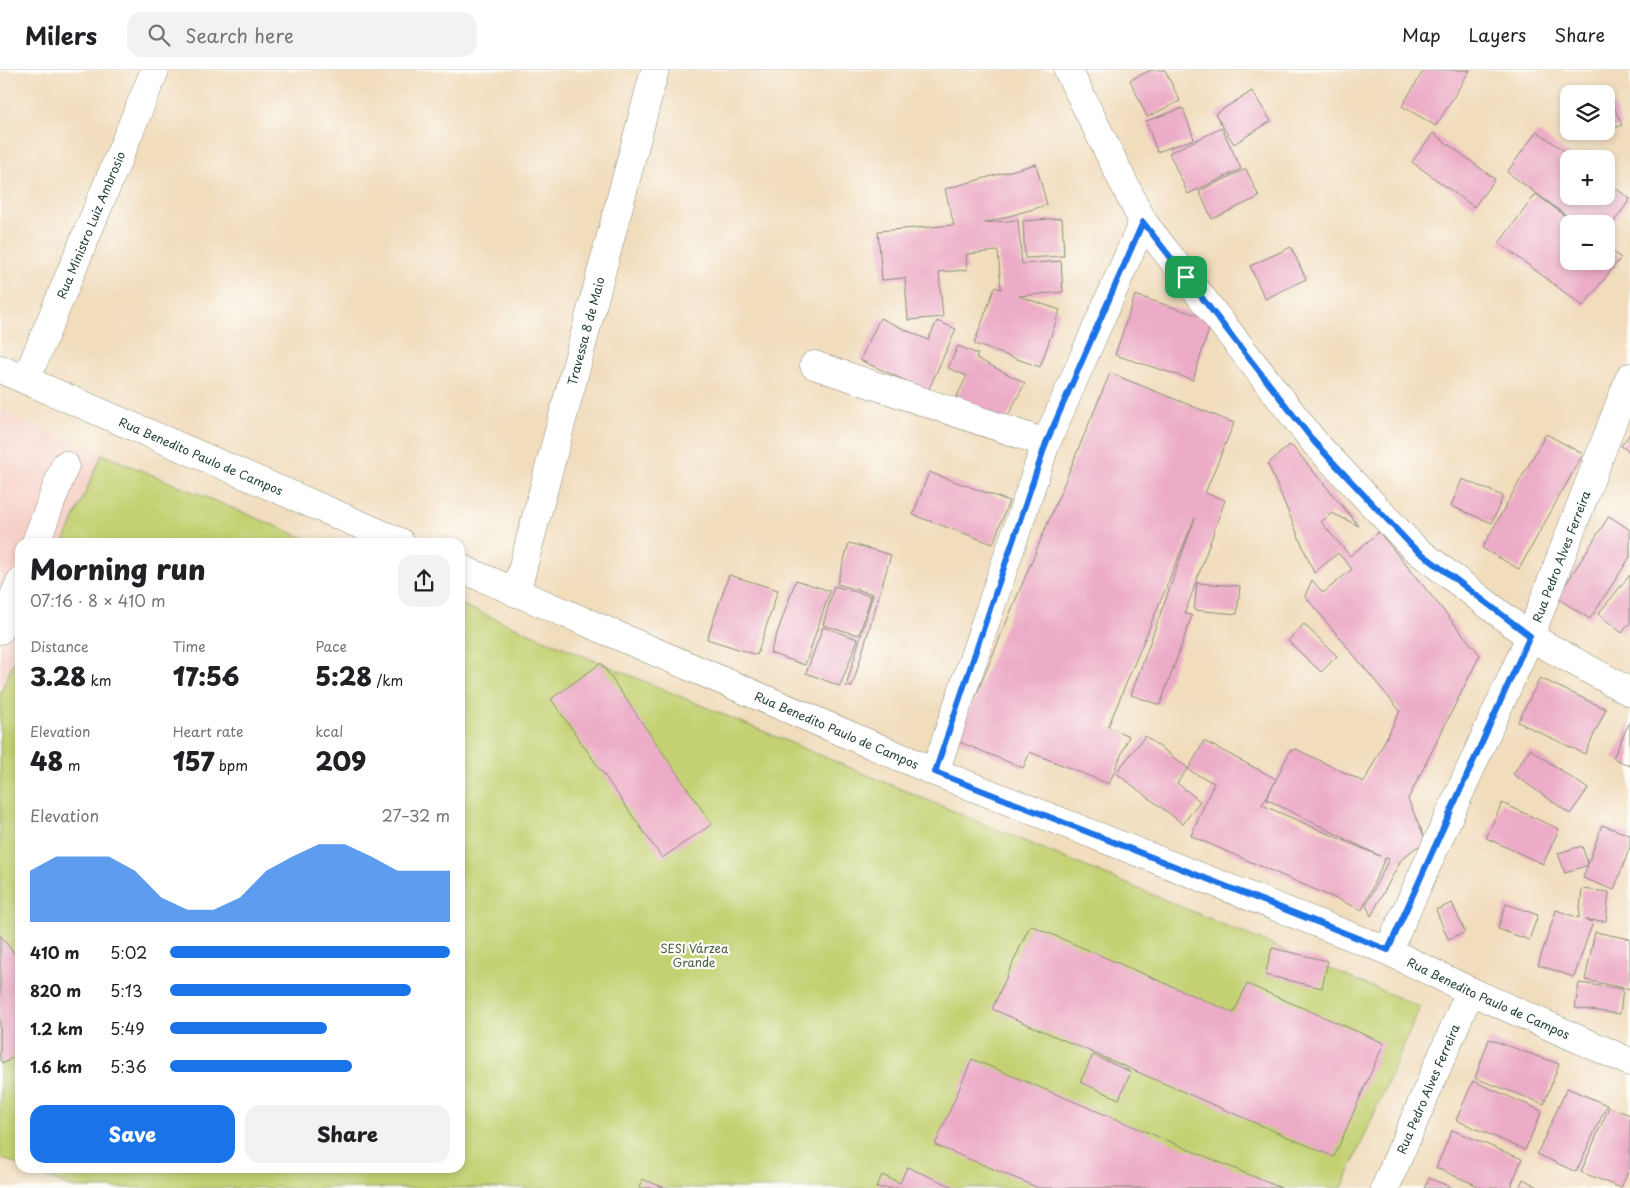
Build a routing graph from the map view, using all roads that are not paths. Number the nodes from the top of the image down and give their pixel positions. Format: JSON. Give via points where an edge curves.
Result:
{"nodes":[{"id":1,"x":155,"y":70,"type":"edge"},
{"id":2,"x":655,"y":70,"type":"edge"},
{"id":3,"x":1068,"y":70,"type":"edge"},
{"id":4,"x":1143,"y":222,"type":"junction"},
{"id":5,"x":814,"y":365,"type":"dead end"},
{"id":6,"x":0,"y":369,"type":"edge"},
{"id":7,"x":1630,"y":377,"type":"edge"},
{"id":8,"x":26,"y":380,"type":"junction"},
{"id":9,"x":1046,"y":443,"type":"junction"},
{"id":10,"x":65,"y":465,"type":"dead end"},
{"id":11,"x":38,"y":538,"type":"edge"},
{"id":12,"x":391,"y":538,"type":"edge"},
{"id":13,"x":465,"y":570,"type":"edge"},
{"id":14,"x":516,"y":593,"type":"junction"},
{"id":15,"x":15,"y":594,"type":"edge"},
{"id":16,"x":0,"y":630,"type":"edge"},
{"id":17,"x":1530,"y":636,"type":"junction"},
{"id":18,"x":1630,"y":692,"type":"edge"},
{"id":19,"x":935,"y":772,"type":"junction"},
{"id":20,"x":1388,"y":950,"type":"junction"},
{"id":21,"x":1470,"y":991,"type":"junction"},
{"id":22,"x":1630,"y":1062,"type":"edge"},
{"id":23,"x":1385,"y":1188,"type":"edge"}],
"edges":[{"from":1,"to":8,"type":"street","name":"Rua Ministro Luiz Ambrosio"},
{"from":2,"to":14,"type":"street","name":"Travessa 8 de Maio"},
{"from":3,"to":4,"type":"street"},
{"from":4,"to":9,"type":"street"},
{"from":4,"to":17,"type":"street","via":[[1315,443],[1413,547]]},
{"from":5,"to":9,"type":"street"},
{"from":6,"to":8,"type":"street","name":"Rua Benedito Paulo de Campos"},
{"from":7,"to":17,"type":"street","name":"Rua Pedro Alves Ferreira"},
{"from":8,"to":12,"type":"street","name":"Rua Benedito Paulo de Campos"},
{"from":9,"to":19,"type":"street"},
{"from":10,"to":11,"type":"street"},
{"from":13,"to":14,"type":"street","name":"Rua Benedito Paulo de Campos"},
{"from":14,"to":19,"type":"street","name":"Rua Benedito Paulo de Campos"},
{"from":15,"to":16,"type":"street"},
{"from":17,"to":18,"type":"street"},
{"from":17,"to":20,"type":"street","name":"Rua Pedro Alves Ferreira"},
{"from":19,"to":20,"type":"street","name":"Rua Benedito Paulo de Campos"},
{"from":20,"to":21,"type":"street","name":"Rua Benedito Paulo de Campos"},
{"from":21,"to":22,"type":"street","name":"Rua Benedito Paulo de Campos"},
{"from":21,"to":23,"type":"street","name":"Rua Pedro Alves Ferreira"}]}
